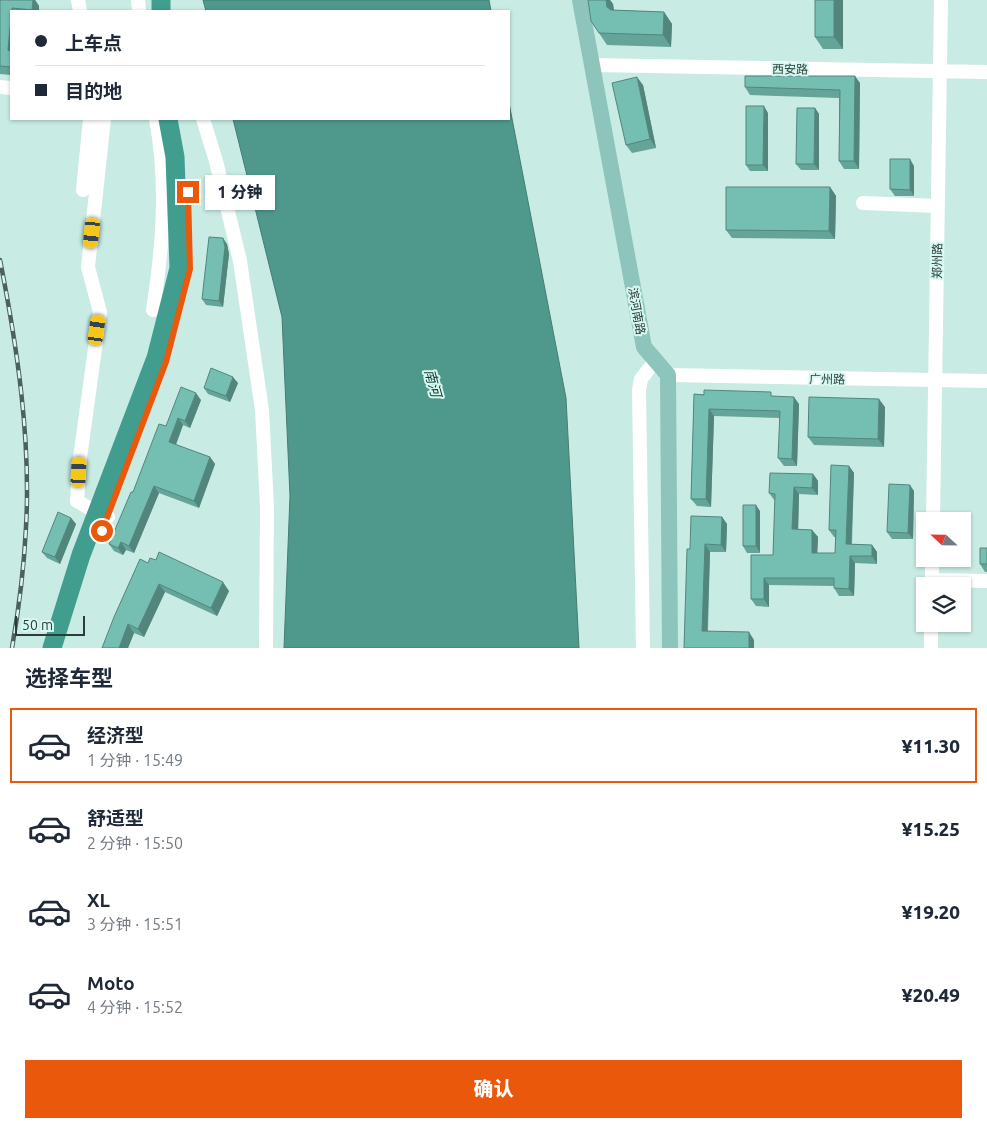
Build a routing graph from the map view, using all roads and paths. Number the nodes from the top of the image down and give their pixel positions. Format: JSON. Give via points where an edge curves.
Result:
{"nodes":[{"id":1,"x":580,"y":0,"type":"edge"},
{"id":2,"x":941,"y":0,"type":"edge"},
{"id":3,"x":593,"y":65,"type":"junction"},
{"id":4,"x":940,"y":72,"type":"junction"},
{"id":5,"x":987,"y":72,"type":"edge"},
{"id":6,"x":90,"y":120,"type":"edge"},
{"id":7,"x":104,"y":120,"type":"edge"},
{"id":8,"x":156,"y":120,"type":"edge"},
{"id":9,"x":168,"y":120,"type":"edge"},
{"id":10,"x":180,"y":120,"type":"edge"},
{"id":11,"x":203,"y":120,"type":"edge"},
{"id":12,"x":83,"y":190,"type":"dead end"},
{"id":13,"x":863,"y":203,"type":"dead end"},
{"id":14,"x":938,"y":206,"type":"junction"},
{"id":15,"x":154,"y":310,"type":"dead end"},
{"id":16,"x":655,"y":361,"type":"junction"},
{"id":17,"x":668,"y":375,"type":"junction"},
{"id":18,"x":935,"y":381,"type":"junction"},
{"id":19,"x":987,"y":381,"type":"edge"},
{"id":20,"x":933,"y":512,"type":"edge"},
{"id":21,"x":103,"y":515,"type":"junction"},
{"id":22,"x":987,"y":581,"type":"edge"},
{"id":23,"x":971,"y":582,"type":"edge"},
{"id":24,"x":931,"y":632,"type":"edge"},
{"id":25,"x":52,"y":648,"type":"edge"},
{"id":26,"x":63,"y":648,"type":"edge"},
{"id":27,"x":266,"y":648,"type":"edge"},
{"id":28,"x":643,"y":648,"type":"edge"},
{"id":29,"x":670,"y":648,"type":"edge"},
{"id":30,"x":931,"y":648,"type":"edge"}],
"edges":[{"from":1,"to":3,"type":"main road","name":"滨河南路"},
{"from":2,"to":4,"type":"street","name":"郑州路"},
{"from":3,"to":4,"type":"street","name":"西安路"},
{"from":3,"to":16,"type":"main road","name":"滨河南路","via":[[644,348]]},
{"from":4,"to":5,"type":"street","name":"西安路"},
{"from":4,"to":14,"type":"street","name":"郑州路"},
{"from":6,"to":12,"type":"street"},
{"from":7,"to":21,"type":"street","via":[[88,268],[100,312],[77,501]]},
{"from":8,"to":15,"type":"street","via":[[164,199],[162,252]]},
{"from":9,"to":21,"type":"highway","via":[[175,157],[179,268],[156,358]]},
{"from":10,"to":21,"type":"highway","via":[[187,154],[190,269],[166,362]]},
{"from":11,"to":27,"type":"street","via":[[240,261],[262,410],[267,506]]},
{"from":13,"to":14,"type":"street"},
{"from":14,"to":18,"type":"street","name":"郑州路"},
{"from":16,"to":17,"type":"main road","name":"滨河南路"},
{"from":16,"to":28,"type":"street","via":[[641,379],[639,390]]},
{"from":17,"to":18,"type":"street","name":"广州路"},
{"from":17,"to":29,"type":"main road"},
{"from":18,"to":19,"type":"street","name":"广州路"},
{"from":18,"to":20,"type":"street","name":"郑州路"},
{"from":21,"to":25,"type":"highway","via":[[81,555]]},
{"from":21,"to":26,"type":"highway"},
{"from":22,"to":23,"type":"street"},
{"from":24,"to":30,"type":"street"}]}
